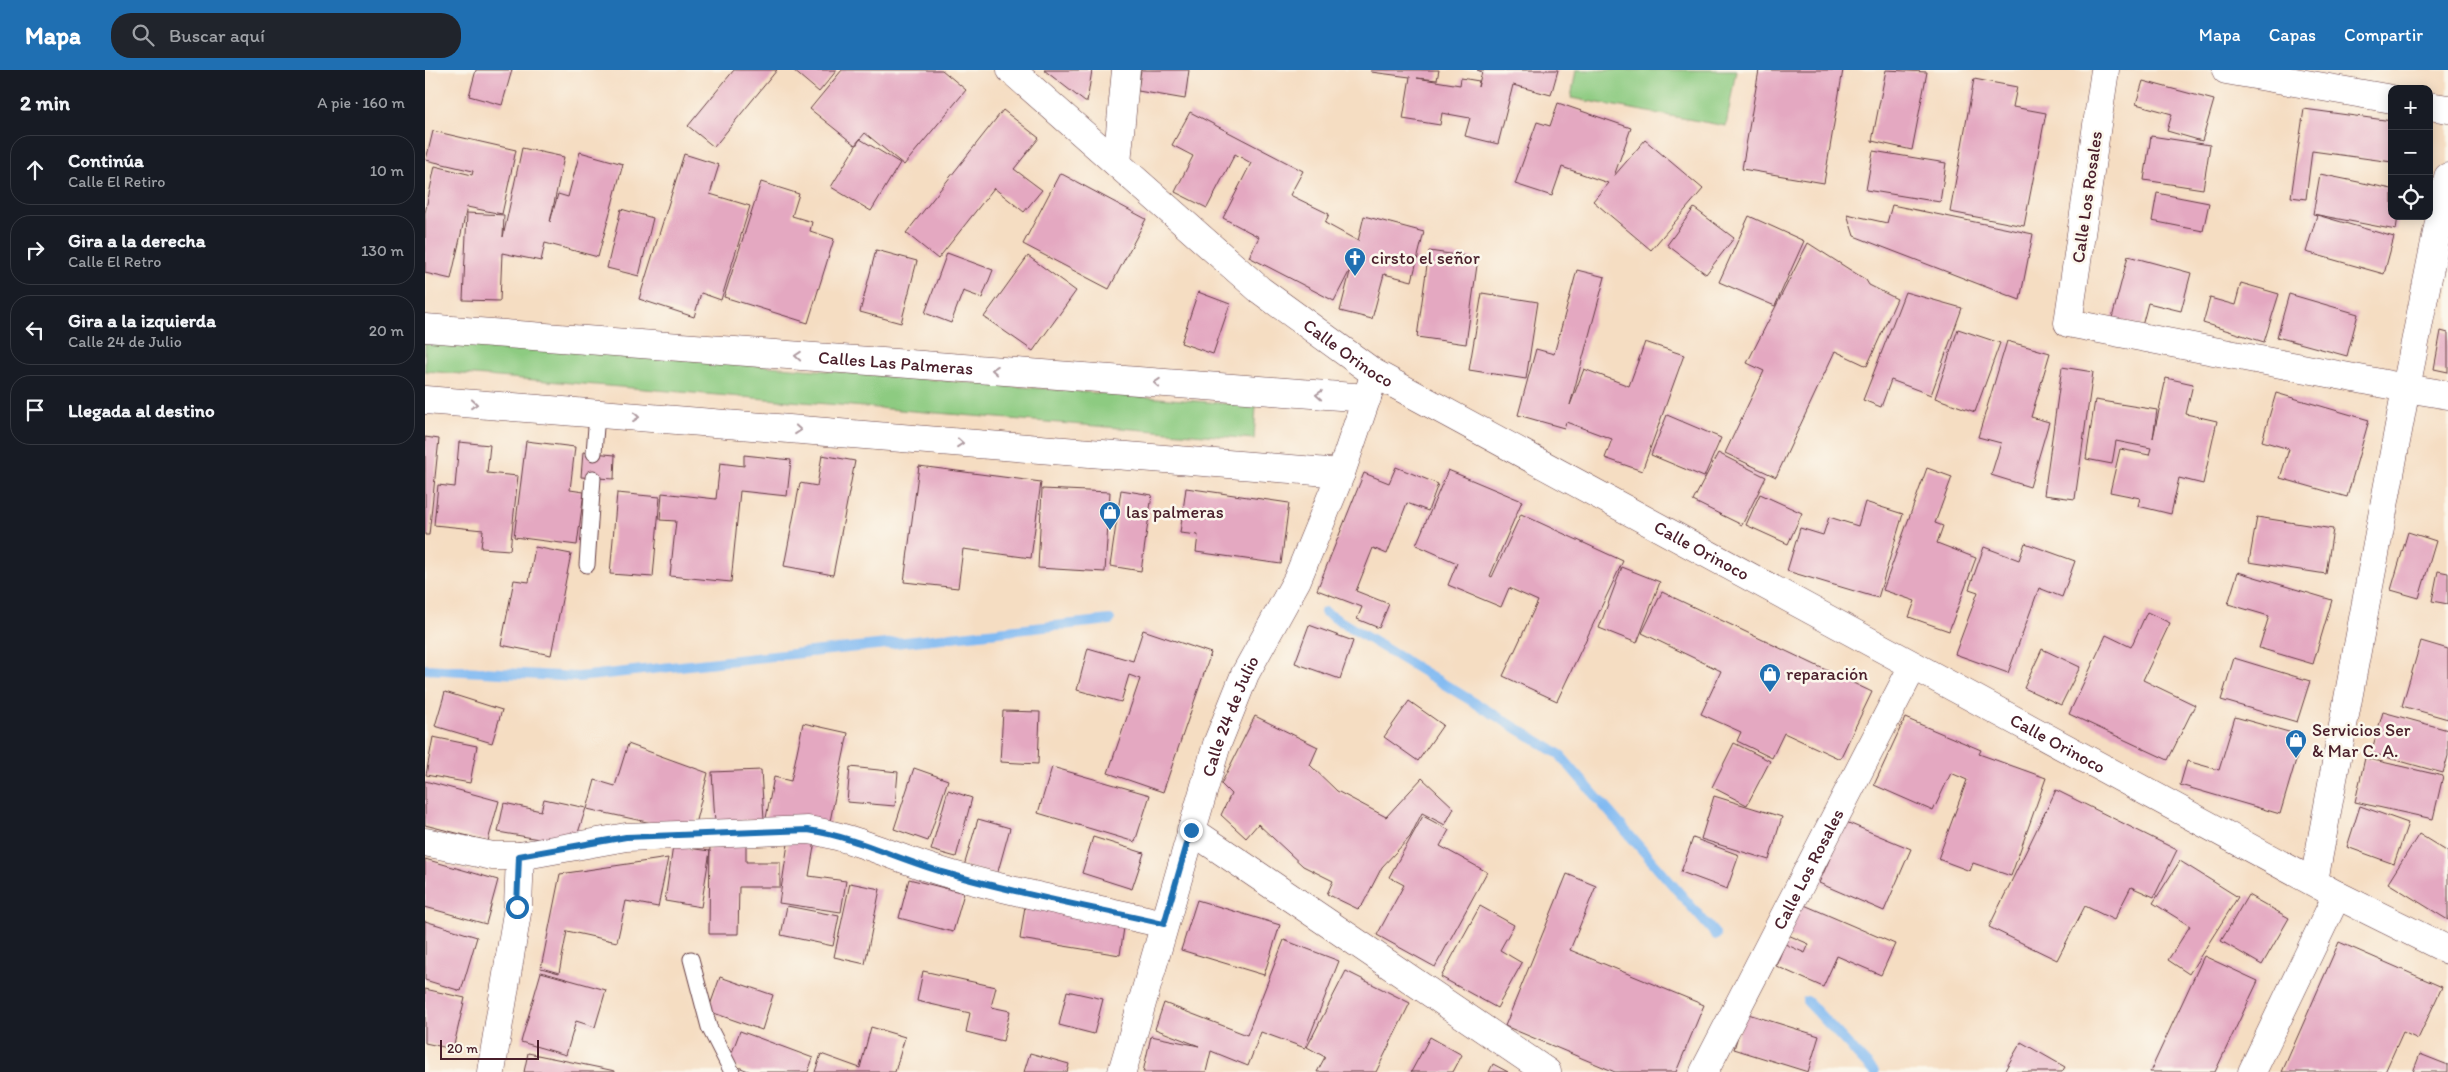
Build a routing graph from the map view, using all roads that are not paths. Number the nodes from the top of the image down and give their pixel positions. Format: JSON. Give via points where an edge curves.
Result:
{"nodes":[{"id":1,"x":1011,"y":70,"type":"edge"},
{"id":2,"x":1126,"y":70,"type":"edge"},
{"id":3,"x":2105,"y":70,"type":"edge"},
{"id":4,"x":2226,"y":70,"type":"edge"},
{"id":5,"x":2388,"y":98,"type":"edge"},
{"id":6,"x":2433,"y":107,"type":"edge"},
{"id":7,"x":2448,"y":109,"type":"edge"},
{"id":8,"x":1117,"y":163,"type":"junction"},
{"id":9,"x":2448,"y":177,"type":"edge"},
{"id":10,"x":2444,"y":222,"type":"edge"},
{"id":11,"x":425,"y":328,"type":"edge"},
{"id":12,"x":1371,"y":386,"type":"junction"},
{"id":13,"x":2406,"y":388,"type":"junction"},
{"id":14,"x":2448,"y":395,"type":"edge"},
{"id":15,"x":425,"y":400,"type":"edge"},
{"id":16,"x":597,"y":414,"type":"junction"},
{"id":17,"x":595,"y":452,"type":"dead end"},
{"id":18,"x":1341,"y":473,"type":"junction"},
{"id":19,"x":593,"y":478,"type":"dead end"},
{"id":20,"x":587,"y":565,"type":"dead end"},
{"id":21,"x":1913,"y":666,"type":"junction"},
{"id":22,"x":1191,"y":830,"type":"junction"},
{"id":23,"x":425,"y":842,"type":"edge"},
{"id":24,"x":519,"y":856,"type":"junction"},
{"id":25,"x":2314,"y":881,"type":"junction"},
{"id":26,"x":2337,"y":895,"type":"junction"},
{"id":27,"x":1164,"y":924,"type":"junction"},
{"id":28,"x":2448,"y":950,"type":"edge"},
{"id":29,"x":691,"y":959,"type":"dead end"},
{"id":30,"x":491,"y":1072,"type":"edge"},
{"id":31,"x":733,"y":1072,"type":"edge"},
{"id":32,"x":1122,"y":1072,"type":"edge"},
{"id":33,"x":1547,"y":1072,"type":"edge"},
{"id":34,"x":1704,"y":1072,"type":"edge"},
{"id":35,"x":2252,"y":1072,"type":"edge"}],
"edges":[{"from":1,"to":8,"type":"street","name":"Calle Orinoco"},
{"from":2,"to":8,"type":"street"},
{"from":3,"to":13,"type":"street","name":"Calle Los Rosales","via":[[2068,324]]},
{"from":4,"to":5,"type":"street"},
{"from":6,"to":7,"type":"street"},
{"from":8,"to":12,"type":"street","name":"Calle Orinoco"},
{"from":9,"to":10,"type":"street"},
{"from":10,"to":13,"type":"street"},
{"from":12,"to":11,"type":"street","name":"Calles Las Palmeras","one_way":true},
{"from":12,"to":18,"type":"street","name":"Calle 24 de Julio"},
{"from":12,"to":21,"type":"street","name":"Calle Orinoco"},
{"from":13,"to":14,"type":"street"},
{"from":13,"to":25,"type":"street"},
{"from":15,"to":16,"type":"street","one_way":true},
{"from":16,"to":17,"type":"lane"},
{"from":16,"to":18,"type":"street","one_way":true},
{"from":18,"to":22,"type":"street","name":"Calle 24 de Julio","via":[[1297,580],[1245,674],[1217,744]]},
{"from":19,"to":20,"type":"lane"},
{"from":21,"to":25,"type":"street","name":"Calle Orinoco"},
{"from":21,"to":34,"type":"street","name":"Calle Los Rosales"},
{"from":22,"to":27,"type":"street","name":"Calle 24 de Julio"},
{"from":22,"to":33,"type":"street"},
{"from":23,"to":24,"type":"street","via":[[493,856]]},
{"from":24,"to":27,"type":"street","via":[[626,837],[808,830],[832,834],[954,875]]},
{"from":24,"to":30,"type":"street","via":[[517,907]]},
{"from":25,"to":26,"type":"street","name":"Calle Orinoco"},
{"from":26,"to":28,"type":"street","name":"Calle Orinoco"},
{"from":26,"to":35,"type":"street"},
{"from":27,"to":32,"type":"street","name":"Calle 24 de Julio"},
{"from":29,"to":31,"type":"lane","via":[[709,1027]]}]}
